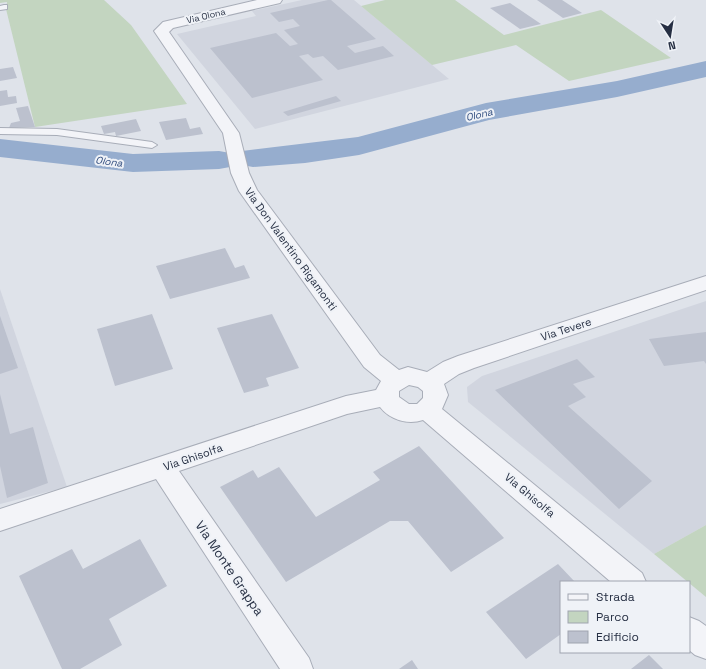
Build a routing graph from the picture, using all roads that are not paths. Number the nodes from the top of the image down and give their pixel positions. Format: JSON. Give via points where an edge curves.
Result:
{"nodes":[{"id":1,"x":275,"y":0,"type":"edge"},
{"id":2,"x":162,"y":29,"type":"joint"},
{"id":3,"x":0,"y":131,"type":"edge"},
{"id":4,"x":152,"y":145,"type":"dead end"},
{"id":5,"x":706,"y":283,"type":"edge"},
{"id":6,"x":428,"y":382,"type":"junction"},
{"id":7,"x":390,"y":390,"type":"junction"},
{"id":8,"x":427,"y":410,"type":"junction"},
{"id":9,"x":162,"y":467,"type":"junction"},
{"id":10,"x":0,"y":520,"type":"edge"},
{"id":11,"x":631,"y":581,"type":"edge"},
{"id":12,"x":690,"y":632,"type":"edge"},
{"id":13,"x":706,"y":645,"type":"edge"},
{"id":14,"x":298,"y":669,"type":"edge"}],
"edges":[{"from":1,"to":2,"type":"street","name":"Via Olona","via":[[168,25]]},
{"from":2,"to":7,"type":"street","name":"Via Don Valentino Rigamonti","via":[[162,34],[227,126],[234,141],[240,173],[248,191],[372,361],[374,385]]},
{"from":3,"to":4,"type":"lane","via":[[58,132]]},
{"from":5,"to":6,"type":"street","name":"Via Tevere","via":[[466,362]]},
{"from":6,"to":7,"type":"street","via":[[422,378],[408,376]]},
{"from":6,"to":8,"type":"street","via":[[436,393],[436,399]]},
{"from":7,"to":8,"type":"street","via":[[395,408],[402,412]]},
{"from":7,"to":9,"type":"street","name":"Via Ghisolfa"},
{"from":8,"to":11,"type":"street","name":"Via Ghisolfa"},
{"from":9,"to":10,"type":"street","name":"Via Ghisolfa"},
{"from":9,"to":14,"type":"street","name":"Via Monte Grappa"},
{"from":12,"to":13,"type":"street"}]}
